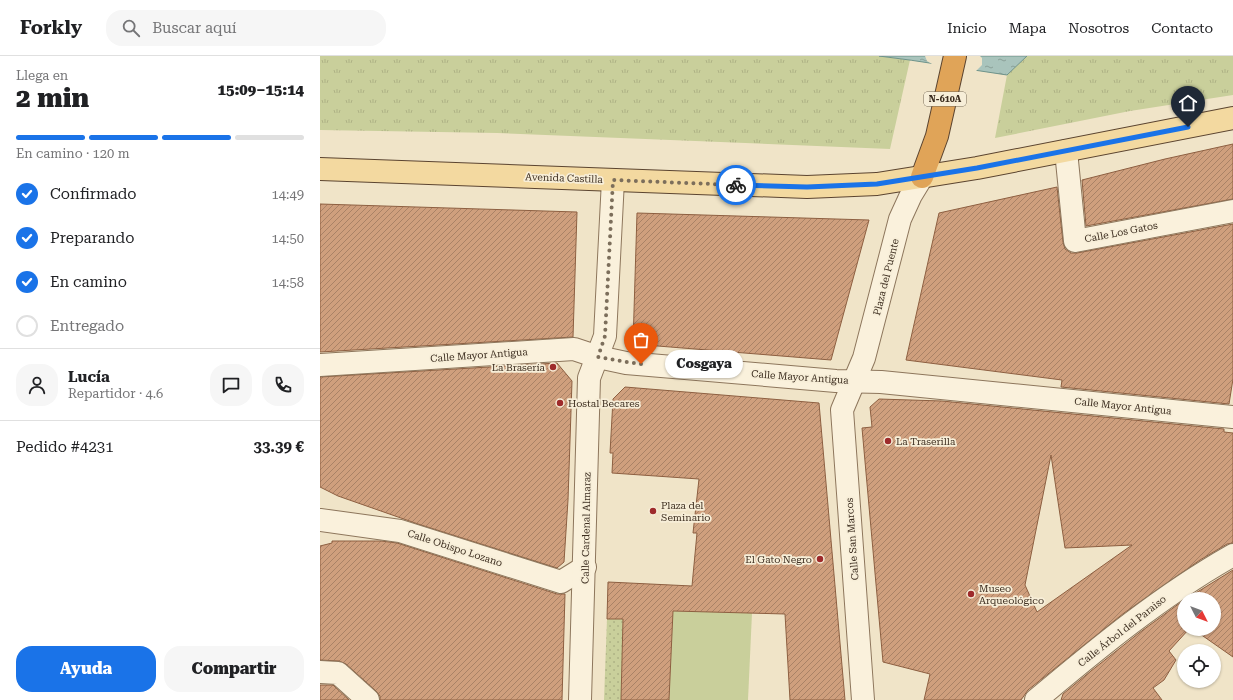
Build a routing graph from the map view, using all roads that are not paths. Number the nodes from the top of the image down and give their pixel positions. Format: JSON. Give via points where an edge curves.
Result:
{"nodes":[{"id":1,"x":955,"y":56,"type":"edge"},
{"id":2,"x":1233,"y":118,"type":"edge"},
{"id":3,"x":1066,"y":151,"type":"junction"},
{"id":4,"x":320,"y":169,"type":"edge"},
{"id":5,"x":922,"y":177,"type":"junction"},
{"id":6,"x":613,"y":180,"type":"junction"},
{"id":7,"x":1233,"y":210,"type":"edge"},
{"id":8,"x":598,"y":357,"type":"junction"},
{"id":9,"x":320,"y":365,"type":"edge"},
{"id":10,"x":854,"y":380,"type":"junction"},
{"id":11,"x":1233,"y":417,"type":"edge"},
{"id":12,"x":320,"y":520,"type":"edge"},
{"id":13,"x":1233,"y":555,"type":"edge"},
{"id":14,"x":585,"y":567,"type":"junction"},
{"id":15,"x":320,"y":672,"type":"edge"},
{"id":16,"x":368,"y":700,"type":"edge"},
{"id":17,"x":580,"y":700,"type":"edge"},
{"id":18,"x":863,"y":700,"type":"edge"},
{"id":19,"x":1036,"y":700,"type":"edge"}],
"edges":[{"from":1,"to":5,"type":"highway","number":"N-610A","via":[[935,142]]},
{"from":2,"to":3,"type":"main road","name":"Avenida Castilla"},
{"from":3,"to":5,"type":"main road","name":"Avenida Castilla"},
{"from":3,"to":7,"type":"street","name":"Calle Los Gatos","via":[[1075,241]]},
{"from":4,"to":6,"type":"main road","name":"Avenida Castilla"},
{"from":5,"to":6,"type":"main road","name":"Avenida Castilla","via":[[877,184],[807,187]]},
{"from":5,"to":10,"type":"street","name":"Plaza del Puente","via":[[900,219],[864,358]]},
{"from":6,"to":8,"type":"street","name":"Calle Cardenal Almaraz","via":[[605,336]]},
{"from":8,"to":9,"type":"street","name":"Calle Mayor Antigua","via":[[574,349]]},
{"from":8,"to":10,"type":"street","name":"Calle Mayor Antigua","via":[[626,362],[828,380]]},
{"from":8,"to":14,"type":"street","name":"Calle Cardenal Almaraz","via":[[589,378]]},
{"from":10,"to":11,"type":"street","name":"Calle Mayor Antigua"},
{"from":10,"to":18,"type":"street","name":"Calle San Marcos","via":[[842,410]]},
{"from":12,"to":14,"type":"street","name":"Calle Obispo Lozano","via":[[400,531],[561,582]]},
{"from":13,"to":19,"type":"street","name":"Calle Árbol del Paraiso","via":[[1155,605]]},
{"from":14,"to":17,"type":"street","name":"Calle Cardenal Almaraz"},
{"from":15,"to":16,"type":"street","via":[[338,673]]}]}
